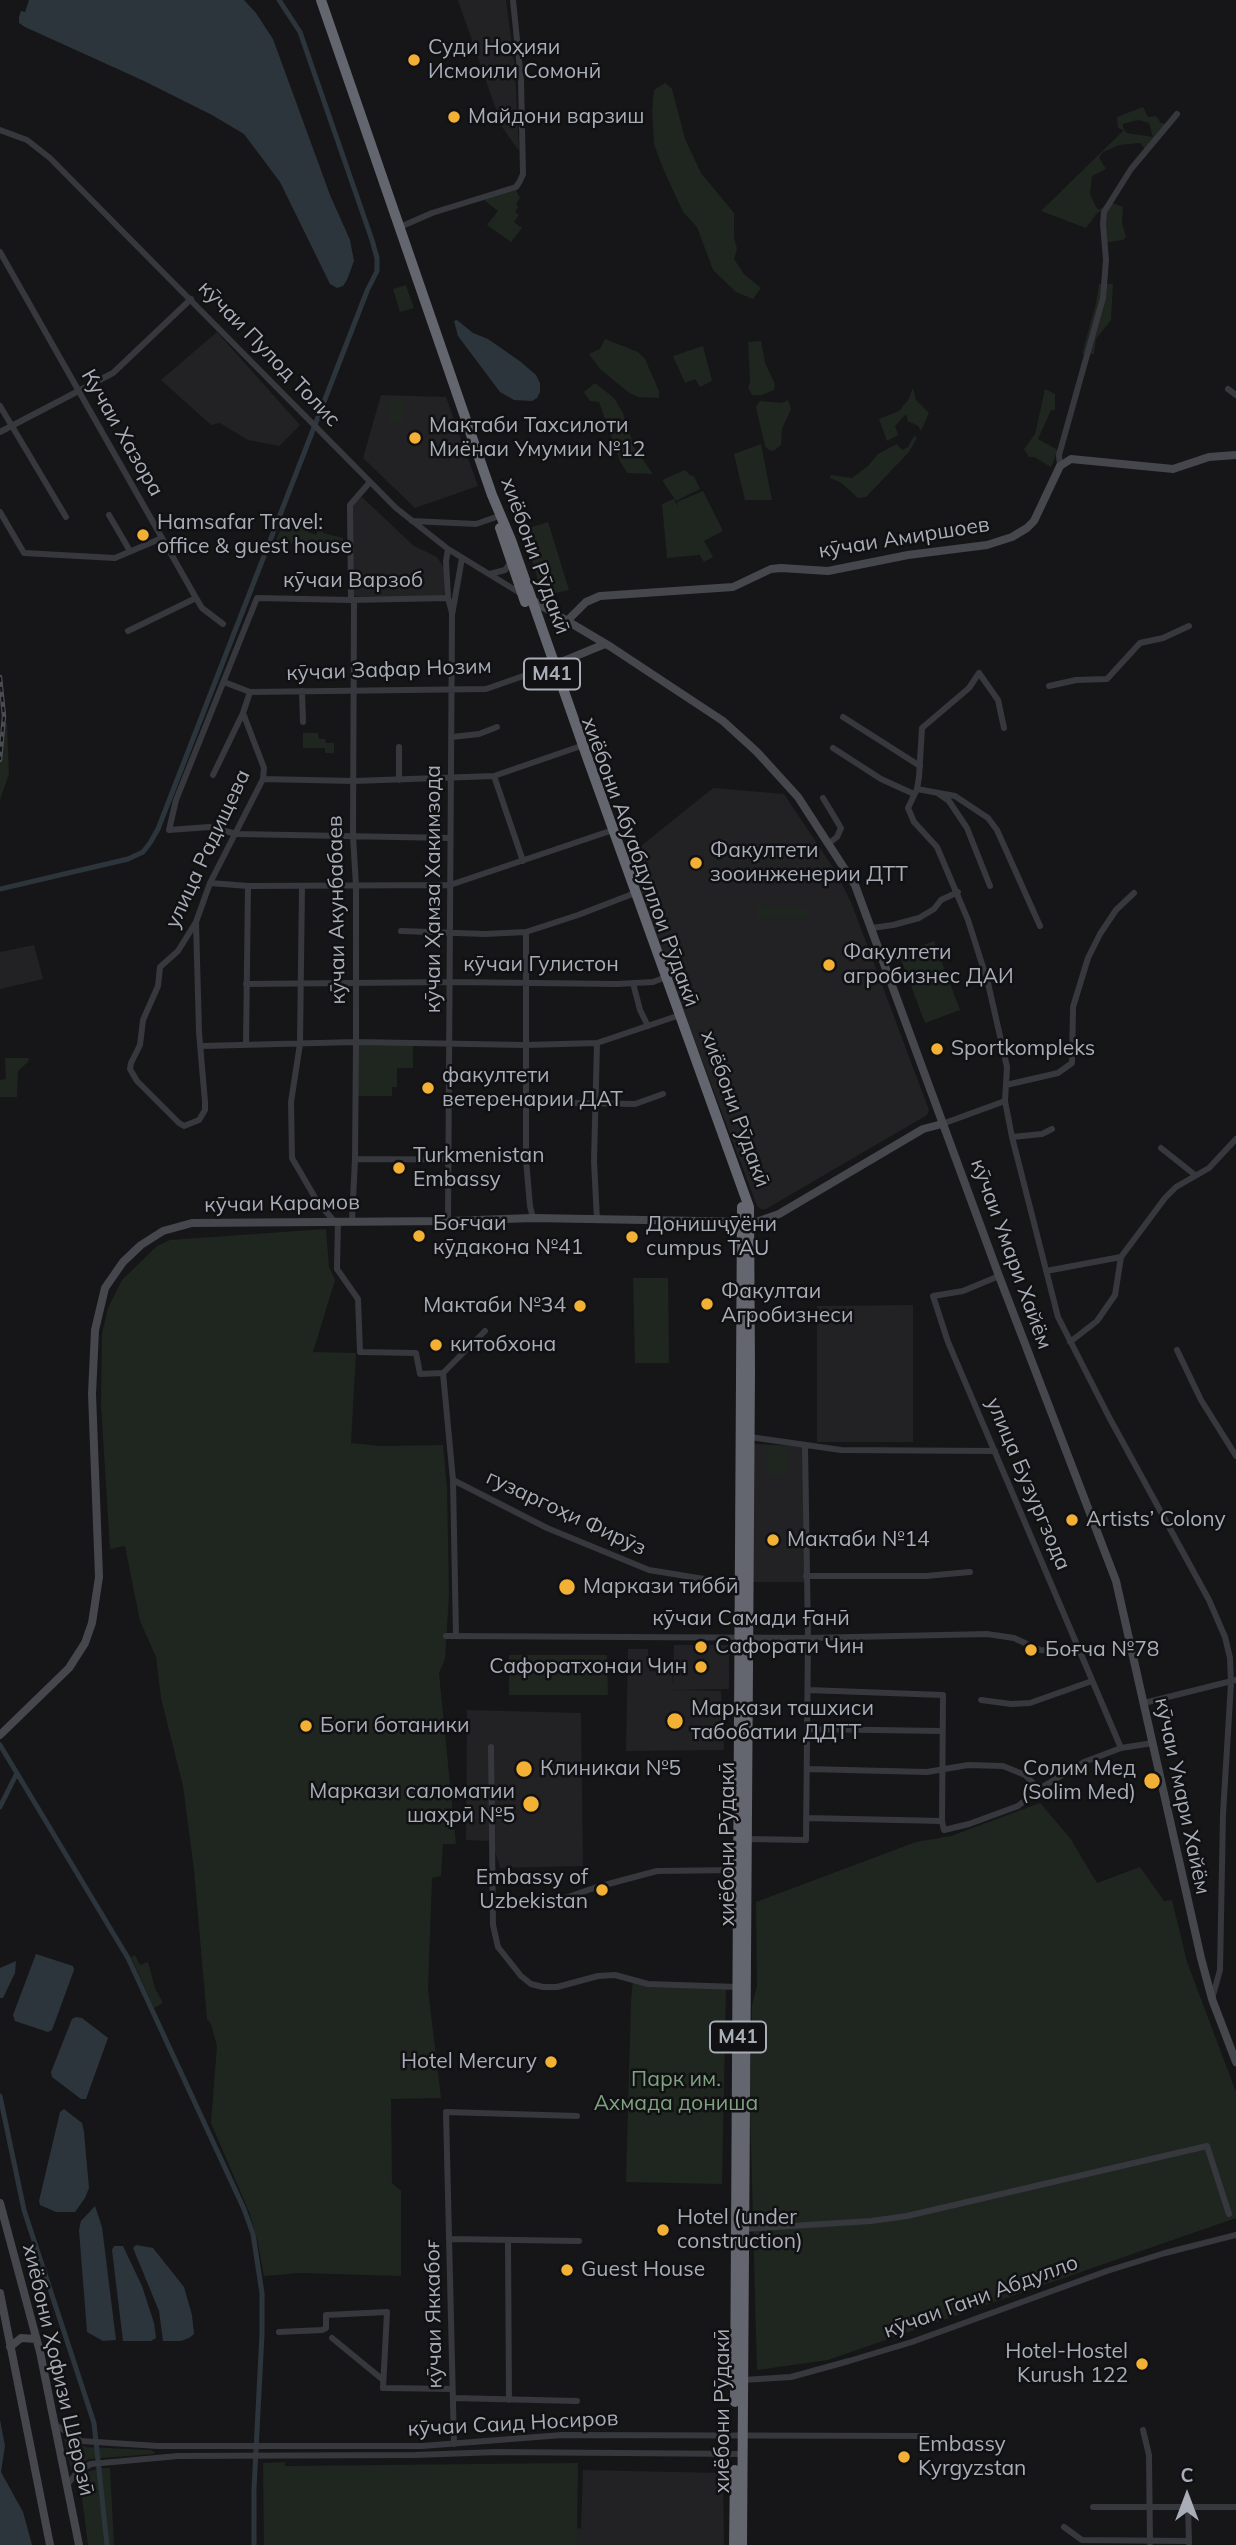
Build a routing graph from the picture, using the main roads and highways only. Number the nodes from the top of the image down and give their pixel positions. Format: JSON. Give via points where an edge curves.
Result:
{"nodes":[{"id":1,"x":321,"y":0,"type":"edge"},
{"id":2,"x":1236,"y":455,"type":"edge"},
{"id":3,"x":499,"y":515,"type":"junction"},
{"id":4,"x":527,"y":597,"type":"junction"},
{"id":5,"x":566,"y":622,"type":"junction"},
{"id":6,"x":605,"y":644,"type":"junction"},
{"id":7,"x":552,"y":666,"type":"junction"},
{"id":8,"x":600,"y":801,"type":"junction"},
{"id":9,"x":943,"y":1124,"type":"junction"},
{"id":10,"x":747,"y":1222,"type":"junction"},
{"id":11,"x":746,"y":1422,"type":"junction"},
{"id":12,"x":745,"y":1585,"type":"junction"},
{"id":13,"x":0,"y":1735,"type":"edge"},
{"id":14,"x":744,"y":1747,"type":"junction"},
{"id":15,"x":743,"y":1870,"type":"junction"},
{"id":16,"x":1236,"y":2062,"type":"edge"},
{"id":17,"x":740,"y":2185,"type":"junction"},
{"id":18,"x":0,"y":2203,"type":"edge"},
{"id":19,"x":740,"y":2281,"type":"junction"},
{"id":20,"x":0,"y":2293,"type":"edge"},
{"id":21,"x":36,"y":2339,"type":"junction"},
{"id":22,"x":10,"y":2347,"type":"junction"},
{"id":23,"x":738,"y":2504,"type":"junction"},
{"id":24,"x":50,"y":2545,"type":"edge"},
{"id":25,"x":79,"y":2545,"type":"edge"},
{"id":26,"x":734,"y":2545,"type":"edge"},
{"id":27,"x":742,"y":2545,"type":"edge"}],
"edges":[{"from":1,"to":3,"type":"highway","name":"хиёбони Рӯдакӣ"},
{"from":2,"to":5,"type":"main road","name":"кӯчаи Амиршоев","via":[[1209,457],[1178,469],[1071,459],[1058,469],[1027,528],[1012,537],[828,571],[771,569],[718,590],[600,596],[586,602]]},
{"from":3,"to":4,"type":"highway","name":"хиёбони Рӯдакӣ"},
{"from":3,"to":4,"type":"highway","via":[[511,562]]},
{"from":4,"to":5,"type":"main road","name":"кӯчаи Умари Хайём"},
{"from":4,"to":7,"type":"highway","name":"хиёбони Рӯдакӣ"},
{"from":5,"to":6,"type":"main road","name":"кӯчаи Умари Хайём"},
{"from":6,"to":7,"type":"main road","name":"кӯчаи Зафар Нозим"},
{"from":6,"to":9,"type":"main road","name":"кӯчаи Умари Хайём","via":[[723,721],[798,797],[855,886]]},
{"from":7,"to":8,"type":"highway","name":"хиёбони Рӯдакӣ"},
{"from":7,"to":8,"type":"highway","name":"хиёбони Абуабдуллои Рӯдакӣ","number":"M41"},
{"from":8,"to":10,"type":"highway","name":"хиёбони Абуабдуллои Рӯдакӣ","number":"M41"},
{"from":9,"to":10,"type":"main road","name":"кӯчаи Карамов","via":[[923,1129],[779,1214]]},
{"from":9,"to":16,"type":"main road","name":"кӯчаи Умари Хайём","via":[[1115,1581],[1187,1901],[1212,1998]]},
{"from":10,"to":11,"type":"highway","name":"хиёбони Абуабдуллои Рӯдакӣ","number":"M41"},
{"from":10,"to":13,"type":"main road","name":"кӯчаи Карамов","via":[[533,1218],[192,1223],[163,1231],[141,1245],[105,1288],[95,1330],[92,1394],[99,1577],[92,1623],[69,1668]]},
{"from":11,"to":12,"type":"highway","name":"хиёбони Абуабдуллои Рӯдакӣ","number":"M41"},
{"from":11,"to":12,"type":"highway","via":[[750,1437]]},
{"from":12,"to":14,"type":"highway","name":"хиёбони Абуабдуллои Рӯдакӣ","number":"M41"},
{"from":14,"to":15,"type":"highway","name":"хиёбони Абуабдуллои Рӯдакӣ","number":"M41"},
{"from":14,"to":15,"type":"highway","name":"хиёбони Рӯдакӣ","via":[[747,1839]]},
{"from":15,"to":17,"type":"highway","name":"хиёбони Рӯдакӣ"},
{"from":17,"to":19,"type":"highway"},
{"from":17,"to":19,"type":"highway","name":"хиёбони Рӯдакӣ","via":[[744,2229]]},
{"from":18,"to":21,"type":"main road","name":"хиёбони Ҳофизи Шерозӣ"},
{"from":19,"to":23,"type":"highway","name":"хиёбони Рӯдакӣ"},
{"from":20,"to":22,"type":"main road","name":"хиёбони Ҳофизи Шерозӣ"},
{"from":21,"to":22,"type":"main road","via":[[21,2338]]},
{"from":21,"to":25,"type":"main road","name":"хиёбони Ҳофизи Шерозӣ"},
{"from":22,"to":24,"type":"main road","name":"хиёбони Ҳофизи Шерозӣ"},
{"from":23,"to":26,"type":"highway"},
{"from":23,"to":27,"type":"highway","name":"хиёбони Рӯдакӣ"}]}
